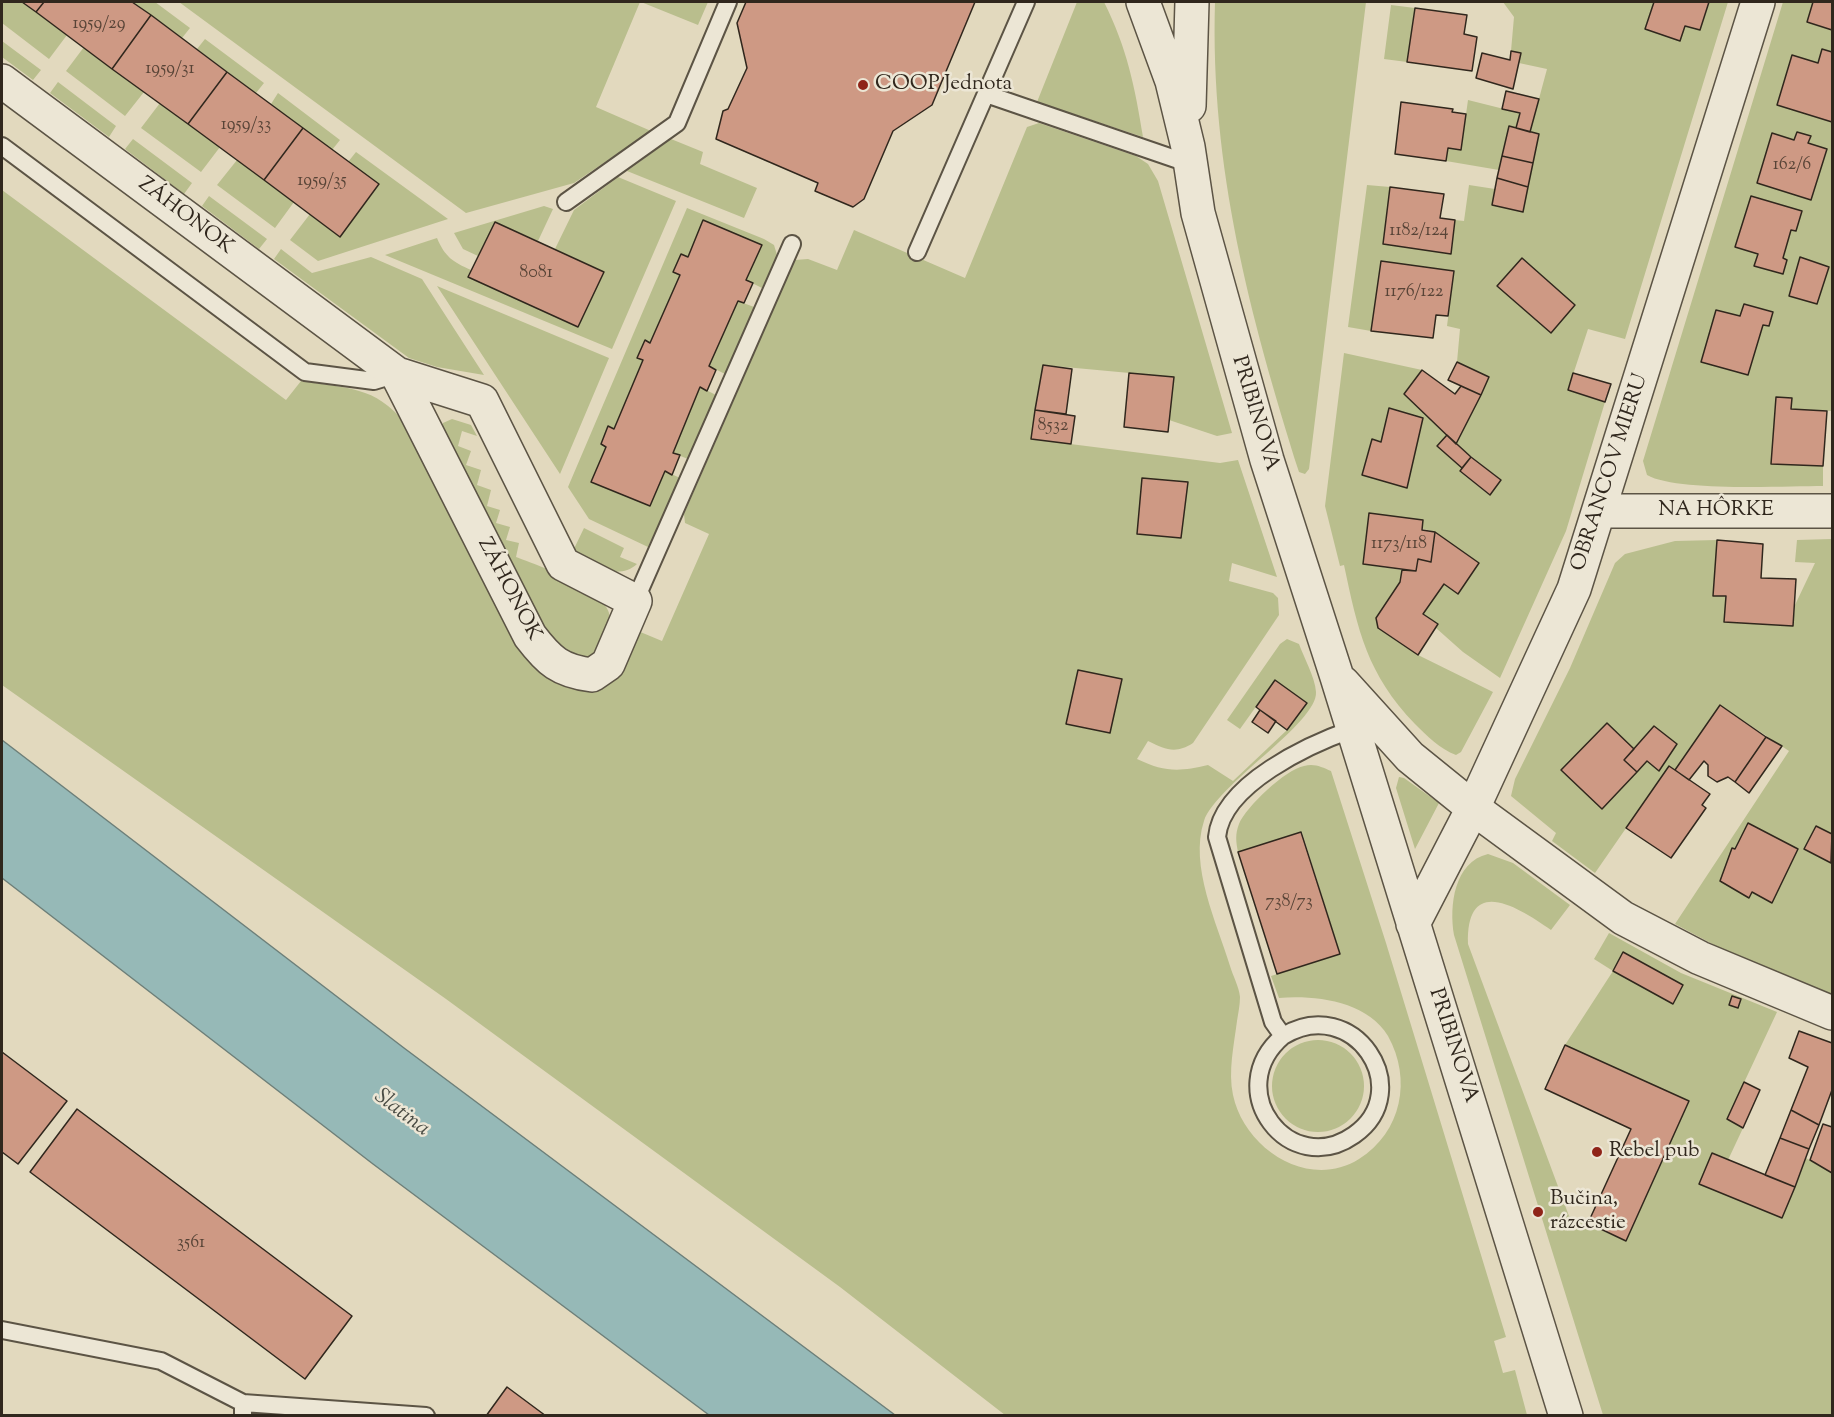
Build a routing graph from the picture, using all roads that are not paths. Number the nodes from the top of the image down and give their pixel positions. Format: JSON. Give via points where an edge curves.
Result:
{"nodes":[{"id":1,"x":728,"y":2,"type":"edge"},
{"id":2,"x":1026,"y":2,"type":"edge"},
{"id":3,"x":1143,"y":2,"type":"edge"},
{"id":4,"x":1192,"y":2,"type":"edge"},
{"id":5,"x":1758,"y":2,"type":"edge"},
{"id":6,"x":2,"y":81,"type":"edge"},
{"id":7,"x":986,"y":94,"type":"junction"},
{"id":8,"x":2,"y":146,"type":"edge"},
{"id":9,"x":1189,"y":155,"type":"junction"},
{"id":10,"x":566,"y":202,"type":"dead end"},
{"id":11,"x":792,"y":244,"type":"dead end"},
{"id":12,"x":917,"y":252,"type":"dead end"},
{"id":13,"x":398,"y":374,"type":"junction"},
{"id":14,"x":1600,"y":511,"type":"junction"},
{"id":15,"x":1833,"y":511,"type":"edge"},
{"id":16,"x":635,"y":601,"type":"junction"},
{"id":17,"x":1337,"y":677,"type":"junction"},
{"id":18,"x":1353,"y":729,"type":"junction"},
{"id":19,"x":1473,"y":808,"type":"junction"},
{"id":20,"x":1413,"y":924,"type":"junction"},
{"id":21,"x":1833,"y":1013,"type":"edge"},
{"id":22,"x":1283,"y":1036,"type":"junction"},
{"id":23,"x":2,"y":1330,"type":"edge"},
{"id":24,"x":243,"y":1409,"type":"edge"},
{"id":25,"x":426,"y":1416,"type":"edge"},
{"id":26,"x":1566,"y":1416,"type":"edge"}],
"edges":[{"from":1,"to":10,"type":"lane","via":[[677,123]]},
{"from":2,"to":7,"type":"lane"},
{"from":3,"to":9,"type":"street","name":"PRIBINOVA","via":[[1172,81]]},
{"from":4,"to":9,"type":"street","name":"PRIBINOVA"},
{"from":5,"to":14,"type":"street","name":"OBRANCOV MIERU"},
{"from":6,"to":13,"type":"street","name":"ZÁHONOK"},
{"from":7,"to":9,"type":"lane"},
{"from":7,"to":12,"type":"lane"},
{"from":8,"to":13,"type":"lane","via":[[305,372],[374,381]]},
{"from":9,"to":17,"type":"street","name":"PRIBINOVA","via":[[1198,213],[1234,348]]},
{"from":11,"to":16,"type":"lane"},
{"from":13,"to":16,"type":"street","name":"ZÁHONOK","via":[[482,401],[563,564]]},
{"from":13,"to":16,"type":"street","name":"ZÁHONOK","via":[[530,636],[546,657],[569,673],[592,675],[608,664]]},
{"from":14,"to":15,"type":"street","name":"NA HÔRKE"},
{"from":14,"to":19,"type":"street","name":"OBRANCOV MIERU","via":[[1574,590]]},
{"from":17,"to":18,"type":"street","name":"PRIBINOVA"},
{"from":17,"to":19,"type":"street","name":"PRIBINOVA","via":[[1410,757]]},
{"from":18,"to":20,"type":"street","name":"PRIBINOVA"},
{"from":18,"to":22,"type":"lane","via":[[1303,750],[1246,788],[1218,828],[1219,850],[1272,1022]]},
{"from":19,"to":20,"type":"street","name":"OBRANCOV MIERU"},
{"from":19,"to":21,"type":"street","name":"PRIBINOVA","via":[[1623,918],[1700,958]]},
{"from":20,"to":26,"type":"street","name":"PRIBINOVA"},
{"from":22,"to":22,"type":"lane","via":[[1268,1050],[1258,1075],[1258,1096],[1268,1120],[1281,1134],[1304,1145],[1327,1146],[1352,1137],[1367,1123],[1378,1099],[1379,1074],[1372,1055],[1348,1032],[1324,1024],[1305,1026]]},
{"from":23,"to":24,"type":"lane","via":[[160,1361]]},
{"from":24,"to":25,"type":"lane"}]}
